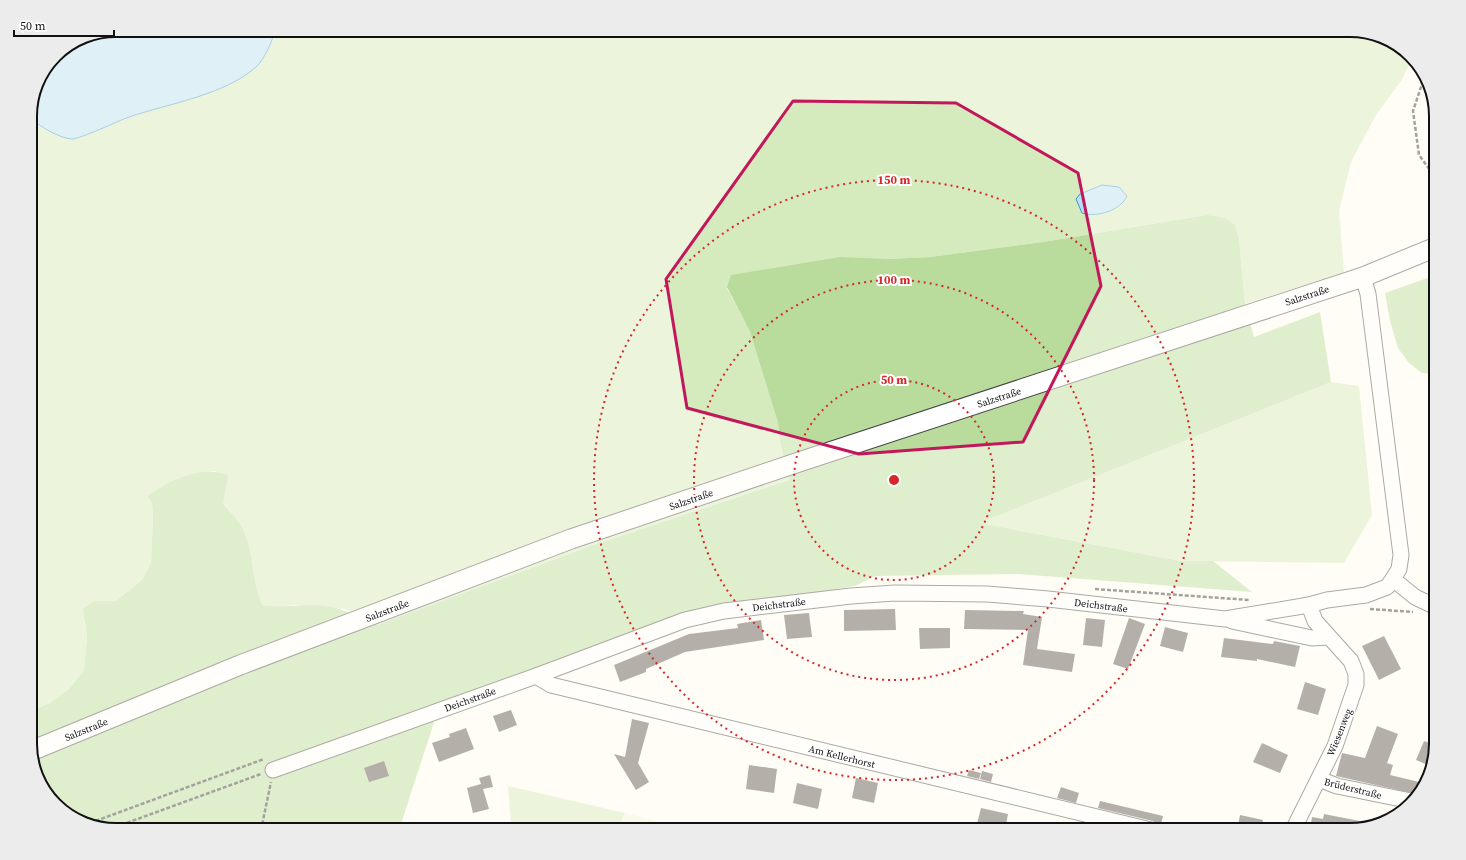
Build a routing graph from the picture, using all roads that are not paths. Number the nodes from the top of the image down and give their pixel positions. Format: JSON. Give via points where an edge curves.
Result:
{"nodes":[{"id":1,"x":1429,"y":250,"type":"edge"},
{"id":2,"x":1363,"y":277,"type":"junction"},
{"id":3,"x":1394,"y":579,"type":"junction"},
{"id":4,"x":1429,"y":604,"type":"edge"},
{"id":5,"x":1309,"y":605,"type":"junction"},
{"id":6,"x":1225,"y":619,"type":"junction"},
{"id":7,"x":1328,"y":637,"type":"junction"},
{"id":8,"x":536,"y":676,"type":"junction"},
{"id":9,"x":37,"y":749,"type":"edge"},
{"id":10,"x":271,"y":764,"type":"road end"},
{"id":11,"x":1319,"y":779,"type":"junction"},
{"id":12,"x":1406,"y":800,"type":"edge"},
{"id":13,"x":1123,"y":823,"type":"edge"},
{"id":14,"x":1297,"y":823,"type":"edge"}],
"edges":[{"from":1,"to":2,"type":"street","name":"Salzstraße"},
{"from":2,"to":3,"type":"street","via":[[1368,294],[1401,555]]},
{"from":2,"to":9,"type":"street","name":"Salzstraße","via":[[802,461],[571,540],[240,665]]},
{"from":3,"to":4,"type":"street","via":[[1416,597]]},
{"from":3,"to":5,"type":"street","name":"Deichstraße","via":[[1387,587],[1366,595]]},
{"from":5,"to":6,"type":"street","name":"Deichstraße"},
{"from":5,"to":7,"type":"street","name":"Wiesenweg","via":[[1315,621]]},
{"from":6,"to":7,"type":"street","via":[[1312,638]]},
{"from":6,"to":8,"type":"street","name":"Deichstraße","via":[[987,594],[895,593],[851,596],[724,611],[685,620]]},
{"from":7,"to":11,"type":"street","name":"Wiesenweg","via":[[1351,661],[1356,674],[1356,685],[1344,725]]},
{"from":8,"to":10,"type":"street","name":"Deichstraße"},
{"from":8,"to":13,"type":"street","name":"Am Kellerhorst","via":[[551,685]]},
{"from":11,"to":12,"type":"street","name":"Brüderstraße","via":[[1337,786]]},
{"from":11,"to":14,"type":"street","name":"Wiesenweg"}]}
